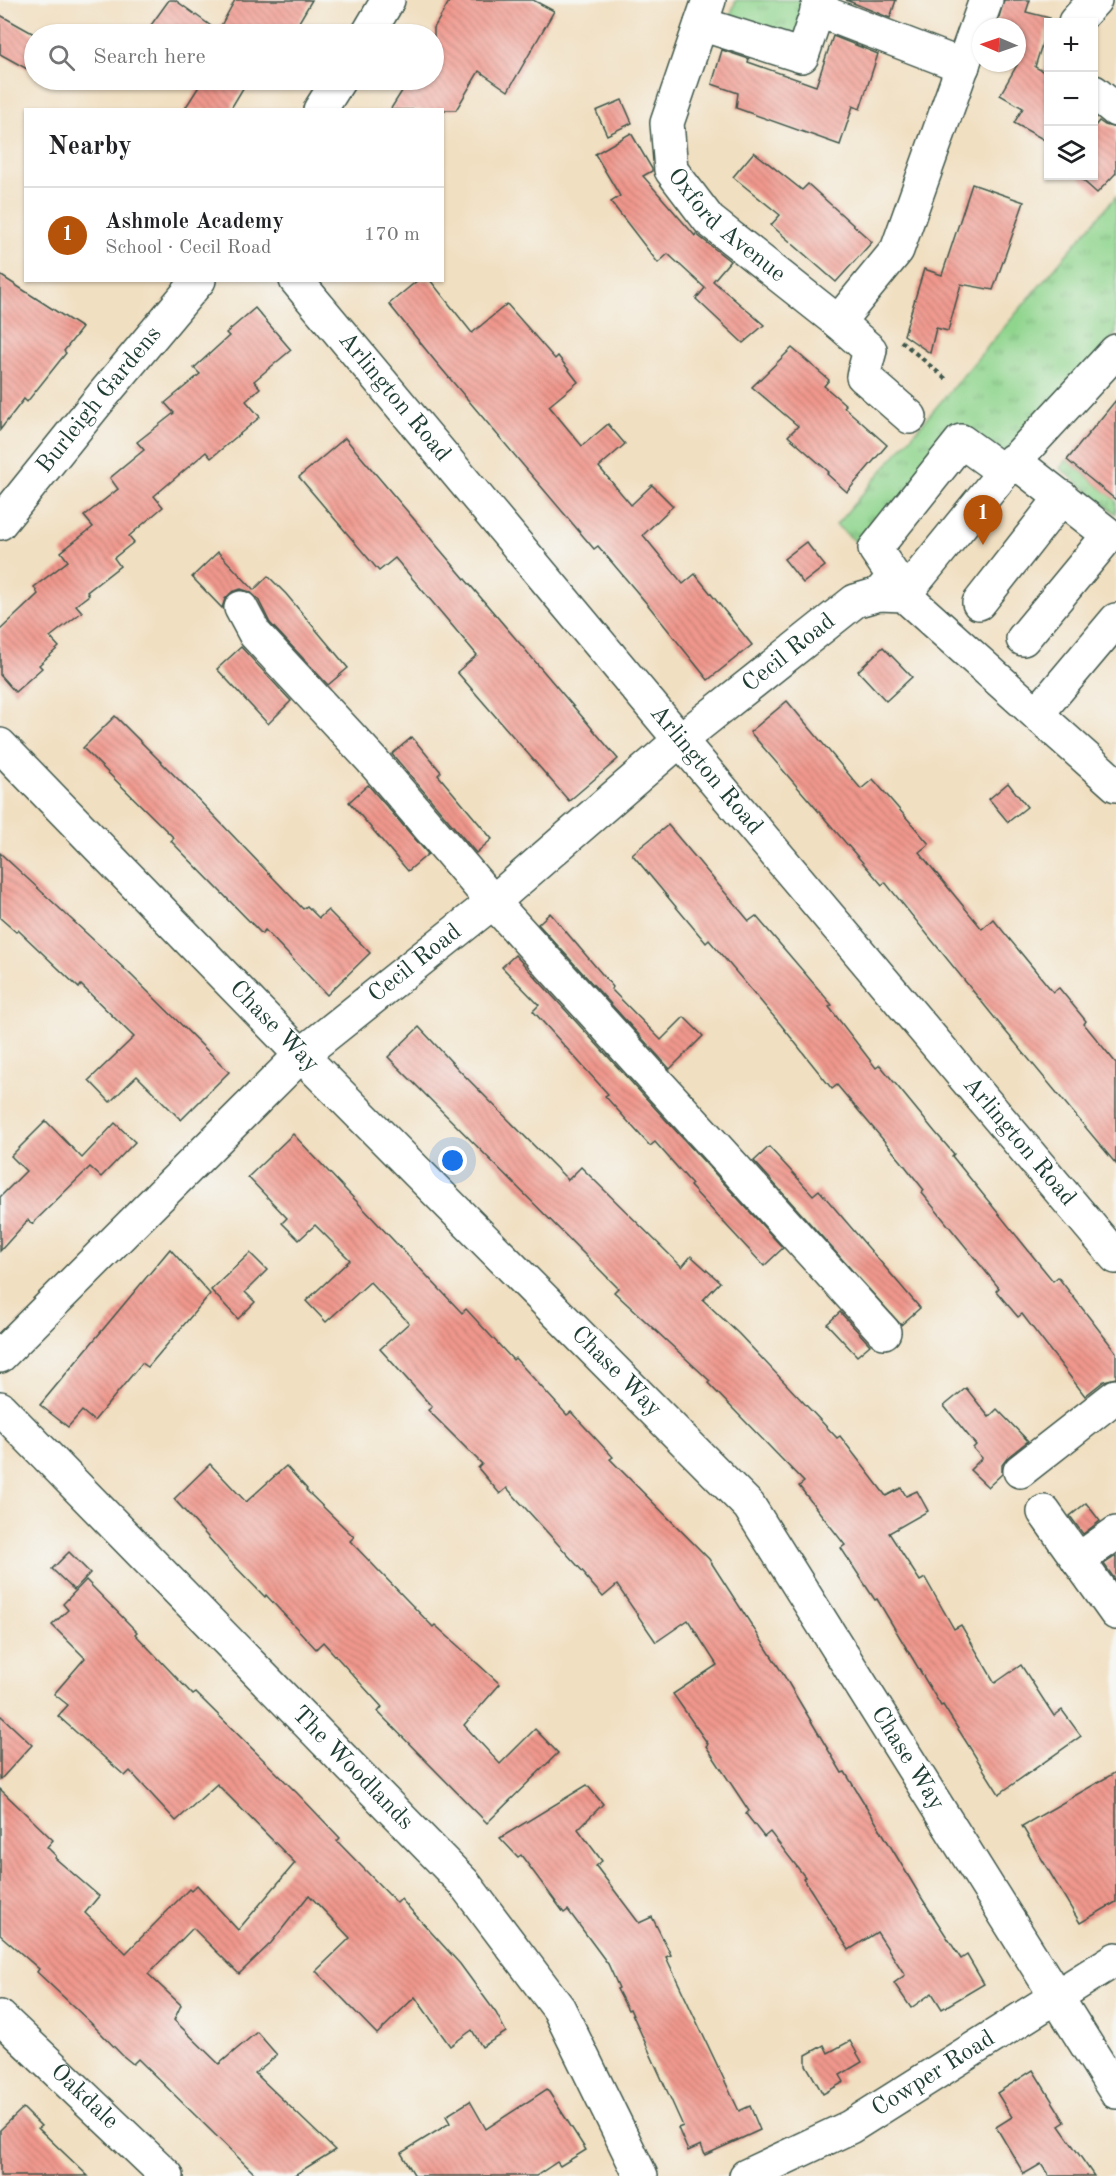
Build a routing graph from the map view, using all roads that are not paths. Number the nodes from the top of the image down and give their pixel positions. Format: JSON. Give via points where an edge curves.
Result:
{"nodes":[{"id":1,"x":388,"y":0,"type":"edge"},
{"id":2,"x":986,"y":0,"type":"edge"},
{"id":3,"x":1095,"y":0,"type":"edge"},
{"id":4,"x":819,"y":5,"type":"edge"},
{"id":5,"x":705,"y":12,"type":"edge"},
{"id":6,"x":1079,"y":18,"type":"edge"},
{"id":7,"x":374,"y":24,"type":"edge"},
{"id":8,"x":963,"y":66,"type":"junction"},
{"id":9,"x":333,"y":90,"type":"edge"},
{"id":10,"x":1098,"y":95,"type":"edge"},
{"id":11,"x":321,"y":108,"type":"edge"},
{"id":12,"x":1116,"y":110,"type":"edge"},
{"id":13,"x":197,"y":282,"type":"edge"},
{"id":14,"x":298,"y":282,"type":"edge"},
{"id":15,"x":838,"y":322,"type":"junction"},
{"id":16,"x":1116,"y":351,"type":"edge"},
{"id":17,"x":910,"y":417,"type":"dead end"},
{"id":18,"x":1009,"y":466,"type":"junction"},
{"id":19,"x":1062,"y":497,"type":"junction"},
{"id":20,"x":0,"y":523,"type":"edge"},
{"id":21,"x":879,"y":597,"type":"junction"},
{"id":22,"x":979,"y":603,"type":"dead end"},
{"id":23,"x":241,"y":608,"type":"dead end"},
{"id":24,"x":1116,"y":620,"type":"edge"},
{"id":25,"x":1023,"y":639,"type":"dead end"},
{"id":26,"x":1105,"y":655,"type":"edge"},
{"id":27,"x":1037,"y":714,"type":"junction"},
{"id":28,"x":680,"y":740,"type":"junction"},
{"id":29,"x":0,"y":746,"type":"edge"},
{"id":30,"x":1116,"y":785,"type":"edge"},
{"id":31,"x":493,"y":902,"type":"junction"},
{"id":32,"x":301,"y":1055,"type":"junction"},
{"id":33,"x":1116,"y":1257,"type":"edge"},
{"id":34,"x":884,"y":1332,"type":"dead end"},
{"id":35,"x":0,"y":1356,"type":"edge"},
{"id":36,"x":1116,"y":1396,"type":"edge"},
{"id":37,"x":0,"y":1408,"type":"edge"},
{"id":38,"x":1020,"y":1471,"type":"dead end"},
{"id":39,"x":1044,"y":1512,"type":"dead end"},
{"id":40,"x":1116,"y":1533,"type":"edge"},
{"id":41,"x":1078,"y":1560,"type":"junction"},
{"id":42,"x":1116,"y":1613,"type":"edge"},
{"id":43,"x":1116,"y":1959,"type":"edge"},
{"id":44,"x":1058,"y":1996,"type":"junction"},
{"id":45,"x":0,"y":2017,"type":"edge"},
{"id":46,"x":1116,"y":2092,"type":"edge"},
{"id":47,"x":167,"y":2176,"type":"edge"},
{"id":48,"x":641,"y":2176,"type":"edge"},
{"id":49,"x":746,"y":2176,"type":"edge"}],
"edges":[{"from":1,"to":7,"type":"street"},
{"from":2,"to":8,"type":"street"},
{"from":3,"to":6,"type":"street"},
{"from":4,"to":5,"type":"street","via":[[802,56]]},
{"from":4,"to":8,"type":"street"},
{"from":5,"to":15,"type":"street","name":"Oxford Avenue","via":[[668,123],[670,170],[709,220]]},
{"from":8,"to":15,"type":"street","via":[[897,250]]},
{"from":9,"to":11,"type":"street"},
{"from":10,"to":12,"type":"street"},
{"from":13,"to":20,"type":"street","name":"Burleigh Gardens"},
{"from":14,"to":28,"type":"street","name":"Arlington Road"},
{"from":15,"to":17,"type":"street","name":"Oxford Avenue","via":[[870,350],[863,376]]},
{"from":16,"to":18,"type":"street"},
{"from":18,"to":19,"type":"street"},
{"from":18,"to":21,"type":"street"},
{"from":18,"to":21,"type":"street","via":[[961,441],[875,549],[894,577]]},
{"from":19,"to":22,"type":"street"},
{"from":19,"to":25,"type":"street","via":[[1109,535]]},
{"from":21,"to":27,"type":"street"},
{"from":21,"to":28,"type":"street","name":"Cecil Road"},
{"from":23,"to":31,"type":"street","via":[[255,634],[371,759]]},
{"from":24,"to":26,"type":"street"},
{"from":26,"to":27,"type":"street"},
{"from":27,"to":30,"type":"street"},
{"from":28,"to":31,"type":"street","name":"Cecil Road"},
{"from":28,"to":33,"type":"street","name":"Arlington Road"},
{"from":29,"to":32,"type":"street","name":"Chase Way"},
{"from":31,"to":32,"type":"street","name":"Cecil Road"},
{"from":31,"to":34,"type":"street"},
{"from":32,"to":35,"type":"street","name":"Cecil Road"},
{"from":32,"to":44,"type":"street","name":"Chase Way","via":[[749,1506]]},
{"from":36,"to":38,"type":"street"},
{"from":37,"to":48,"type":"street","name":"The Woodlands","via":[[464,1883],[559,2009]]},
{"from":39,"to":41,"type":"street"},
{"from":40,"to":41,"type":"street"},
{"from":41,"to":42,"type":"street"},
{"from":43,"to":44,"type":"street","name":"Cowper Road"},
{"from":44,"to":46,"type":"street","name":"Chase Way"},
{"from":44,"to":49,"type":"street","name":"Cowper Road","via":[[850,2127]]},
{"from":45,"to":47,"type":"street","name":"Oakdale"}]}
